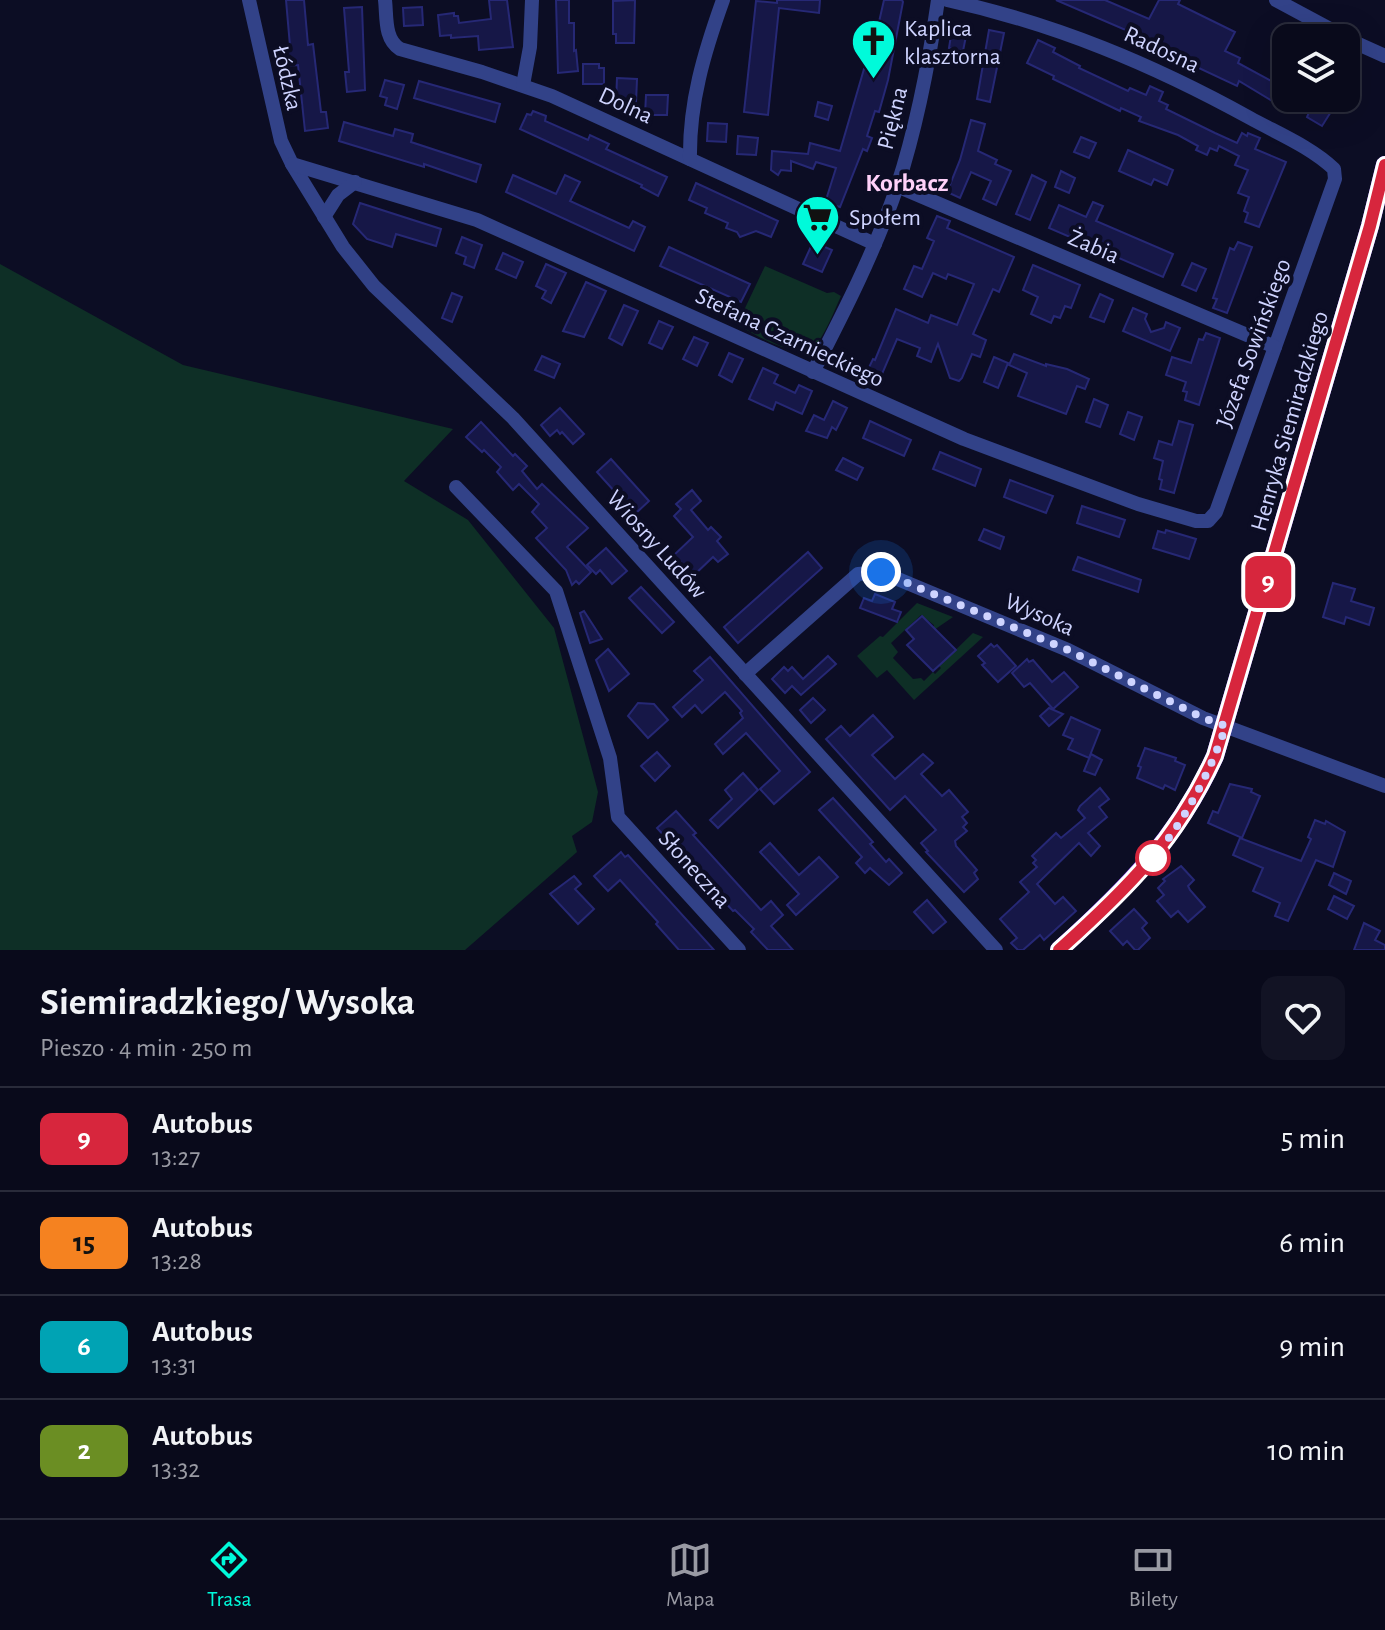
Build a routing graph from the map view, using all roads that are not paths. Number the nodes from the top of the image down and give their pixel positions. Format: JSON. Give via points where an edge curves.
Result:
{"nodes":[{"id":1,"x":249,"y":0,"type":"edge"},
{"id":2,"x":385,"y":0,"type":"edge"},
{"id":3,"x":532,"y":0,"type":"edge"},
{"id":4,"x":723,"y":0,"type":"edge"},
{"id":5,"x":938,"y":0,"type":"edge"},
{"id":6,"x":947,"y":0,"type":"edge"},
{"id":7,"x":1276,"y":0,"type":"edge"},
{"id":8,"x":1385,"y":56,"type":"edge"},
{"id":9,"x":523,"y":85,"type":"junction"},
{"id":10,"x":690,"y":159,"type":"junction"},
{"id":11,"x":292,"y":164,"type":"junction"},
{"id":12,"x":1385,"y":165,"type":"edge"},
{"id":13,"x":1335,"y":179,"type":"joint"},
{"id":14,"x":355,"y":182,"type":"junction"},
{"id":15,"x":897,"y":186,"type":"junction"},
{"id":16,"x":1385,"y":197,"type":"edge"},
{"id":17,"x":324,"y":217,"type":"junction"},
{"id":18,"x":1370,"y":226,"type":"junction"},
{"id":19,"x":875,"y":244,"type":"junction"},
{"id":20,"x":1275,"y":347,"type":"junction"},
{"id":21,"x":813,"y":372,"type":"junction"},
{"id":22,"x":456,"y":487,"type":"dead end"},
{"id":23,"x":1208,"y":521,"type":"joint"},
{"id":24,"x":745,"y":674,"type":"junction"},
{"id":25,"x":1226,"y":726,"type":"junction"},
{"id":26,"x":1385,"y":786,"type":"edge"},
{"id":27,"x":739,"y":950,"type":"edge"},
{"id":28,"x":996,"y":950,"type":"edge"},
{"id":29,"x":1059,"y":950,"type":"edge"}],
"edges":[{"from":1,"to":11,"type":"street","name":"Łódzka","via":[[272,110]]},
{"from":2,"to":9,"type":"street","name":"Dolna","via":[[389,36],[396,47]]},
{"from":3,"to":9,"type":"street"},
{"from":4,"to":10,"type":"street","via":[[698,73]]},
{"from":5,"to":15,"type":"street","name":"Piękna","via":[[923,87]]},
{"from":6,"to":13,"type":"street","name":"Radosna","via":[[1033,21],[1189,85],[1331,166]]},
{"from":7,"to":8,"type":"street"},
{"from":9,"to":10,"type":"street","name":"Dolna"},
{"from":10,"to":19,"type":"street","name":"Dolna"},
{"from":11,"to":14,"type":"street","name":"Stefana Czarnieckiego"},
{"from":11,"to":17,"type":"street","name":"Wiosny Ludów"},
{"from":12,"to":18,"type":"main road","name":"Henryka Siemiradzkiego"},
{"from":13,"to":20,"type":"street","name":"Józefa Sowińskiego"},
{"from":14,"to":17,"type":"street","via":[[338,195]]},
{"from":14,"to":21,"type":"street","name":"Stefana Czarnieckiego","via":[[522,238]]},
{"from":15,"to":19,"type":"street","name":"Piękna"},
{"from":15,"to":20,"type":"street","name":"Żabia"},
{"from":16,"to":18,"type":"main road","name":"Henryka Siemiradzkiego"},
{"from":17,"to":24,"type":"street","name":"Wiosny Ludów","via":[[374,286],[513,418]]},
{"from":18,"to":25,"type":"main road","name":"Henryka Siemiradzkiego"},
{"from":19,"to":21,"type":"street","name":"Piękna"},
{"from":20,"to":23,"type":"street","name":"Józefa Sowińskiego","via":[[1216,512]]},
{"from":21,"to":23,"type":"street","name":"Stefana Czarnieckiego","via":[[1063,478]]},
{"from":22,"to":27,"type":"street","name":"Słoneczna","via":[[556,591],[610,758],[618,817]]},
{"from":24,"to":25,"type":"street","name":"Wysoka","via":[[858,574],[881,572],[1068,650]]},
{"from":24,"to":28,"type":"street","name":"Wiosny Ludów"},
{"from":25,"to":26,"type":"street","name":"Wysoka"},
{"from":25,"to":29,"type":"main road","name":"Henryka Siemiradzkiego","via":[[1201,787],[1165,843]]}]}
